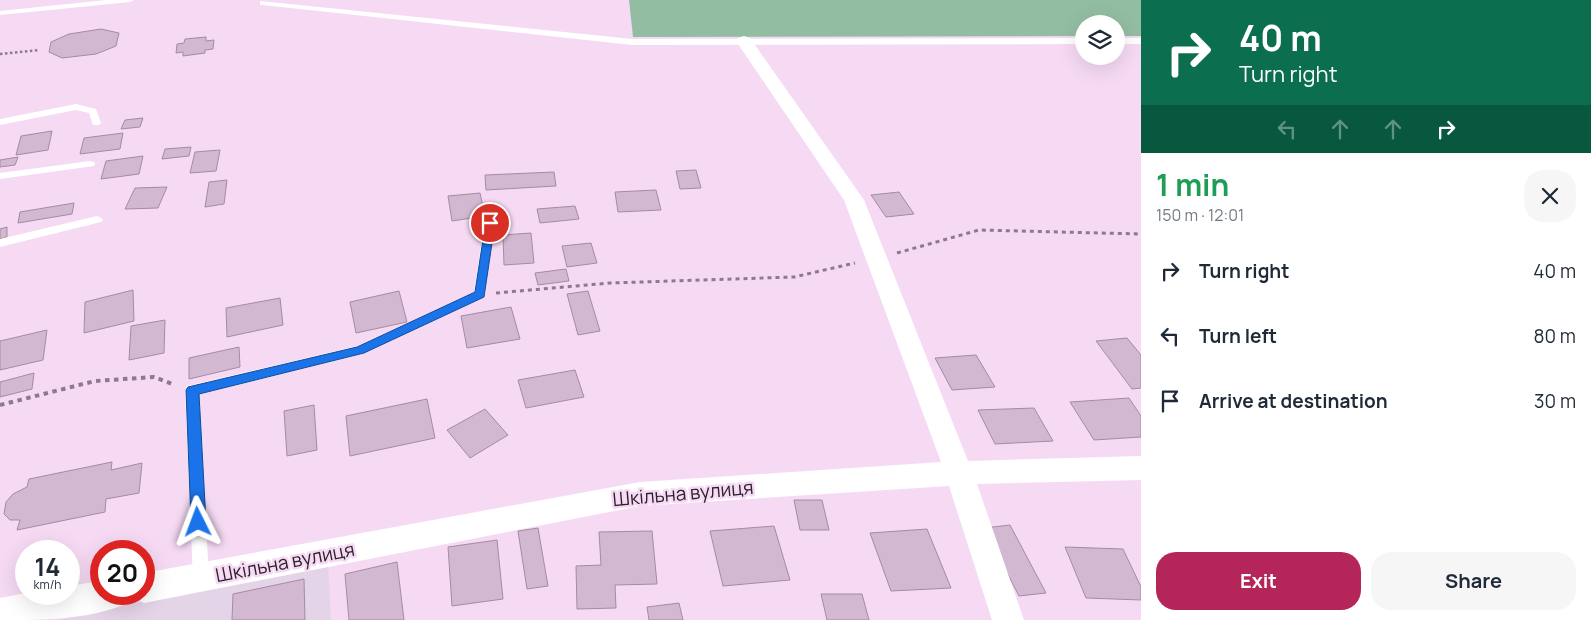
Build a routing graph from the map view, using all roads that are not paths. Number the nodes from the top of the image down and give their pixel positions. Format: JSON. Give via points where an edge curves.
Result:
{"nodes":[{"id":1,"x":130,"y":0,"type":"edge"},
{"id":2,"x":263,"y":3,"type":"dead end"},
{"id":3,"x":0,"y":13,"type":"edge"},
{"id":4,"x":744,"y":41,"type":"junction"},
{"id":5,"x":1075,"y":41,"type":"edge"},
{"id":6,"x":1125,"y":41,"type":"edge"},
{"id":7,"x":1141,"y":41,"type":"edge"},
{"id":8,"x":0,"y":122,"type":"edge"},
{"id":9,"x":96,"y":124,"type":"dead end"},
{"id":10,"x":90,"y":164,"type":"dead end"},
{"id":11,"x":0,"y":176,"type":"edge"},
{"id":12,"x":492,"y":205,"type":"dead end"},
{"id":13,"x":97,"y":220,"type":"dead end"},
{"id":14,"x":0,"y":243,"type":"edge"},
{"id":15,"x":1141,"y":468,"type":"edge"},
{"id":16,"x":959,"y":473,"type":"junction"},
{"id":17,"x":201,"y":579,"type":"junction"},
{"id":18,"x":155,"y":586,"type":"edge"},
{"id":19,"x":90,"y":598,"type":"edge"},
{"id":20,"x":0,"y":613,"type":"edge"},
{"id":21,"x":1008,"y":620,"type":"edge"}],
"edges":[{"from":1,"to":3,"type":"lane"},
{"from":2,"to":4,"type":"lane","via":[[632,42]]},
{"from":4,"to":5,"type":"lane"},
{"from":4,"to":16,"type":"street","via":[[854,200]]},
{"from":6,"to":7,"type":"lane"},
{"from":8,"to":9,"type":"lane","via":[[76,108],[93,111]]},
{"from":10,"to":11,"type":"lane"},
{"from":12,"to":17,"type":"lane","via":[[480,294],[360,350],[192,390]]},
{"from":13,"to":14,"type":"lane"},
{"from":15,"to":16,"type":"street","name":"Шкільна вулиця"},
{"from":16,"to":17,"type":"street","name":"Шкільна вулиця","via":[[640,494]]},
{"from":16,"to":21,"type":"street"},
{"from":17,"to":18,"type":"street","name":"Шкільна вулиця"},
{"from":19,"to":20,"type":"street"}]}
